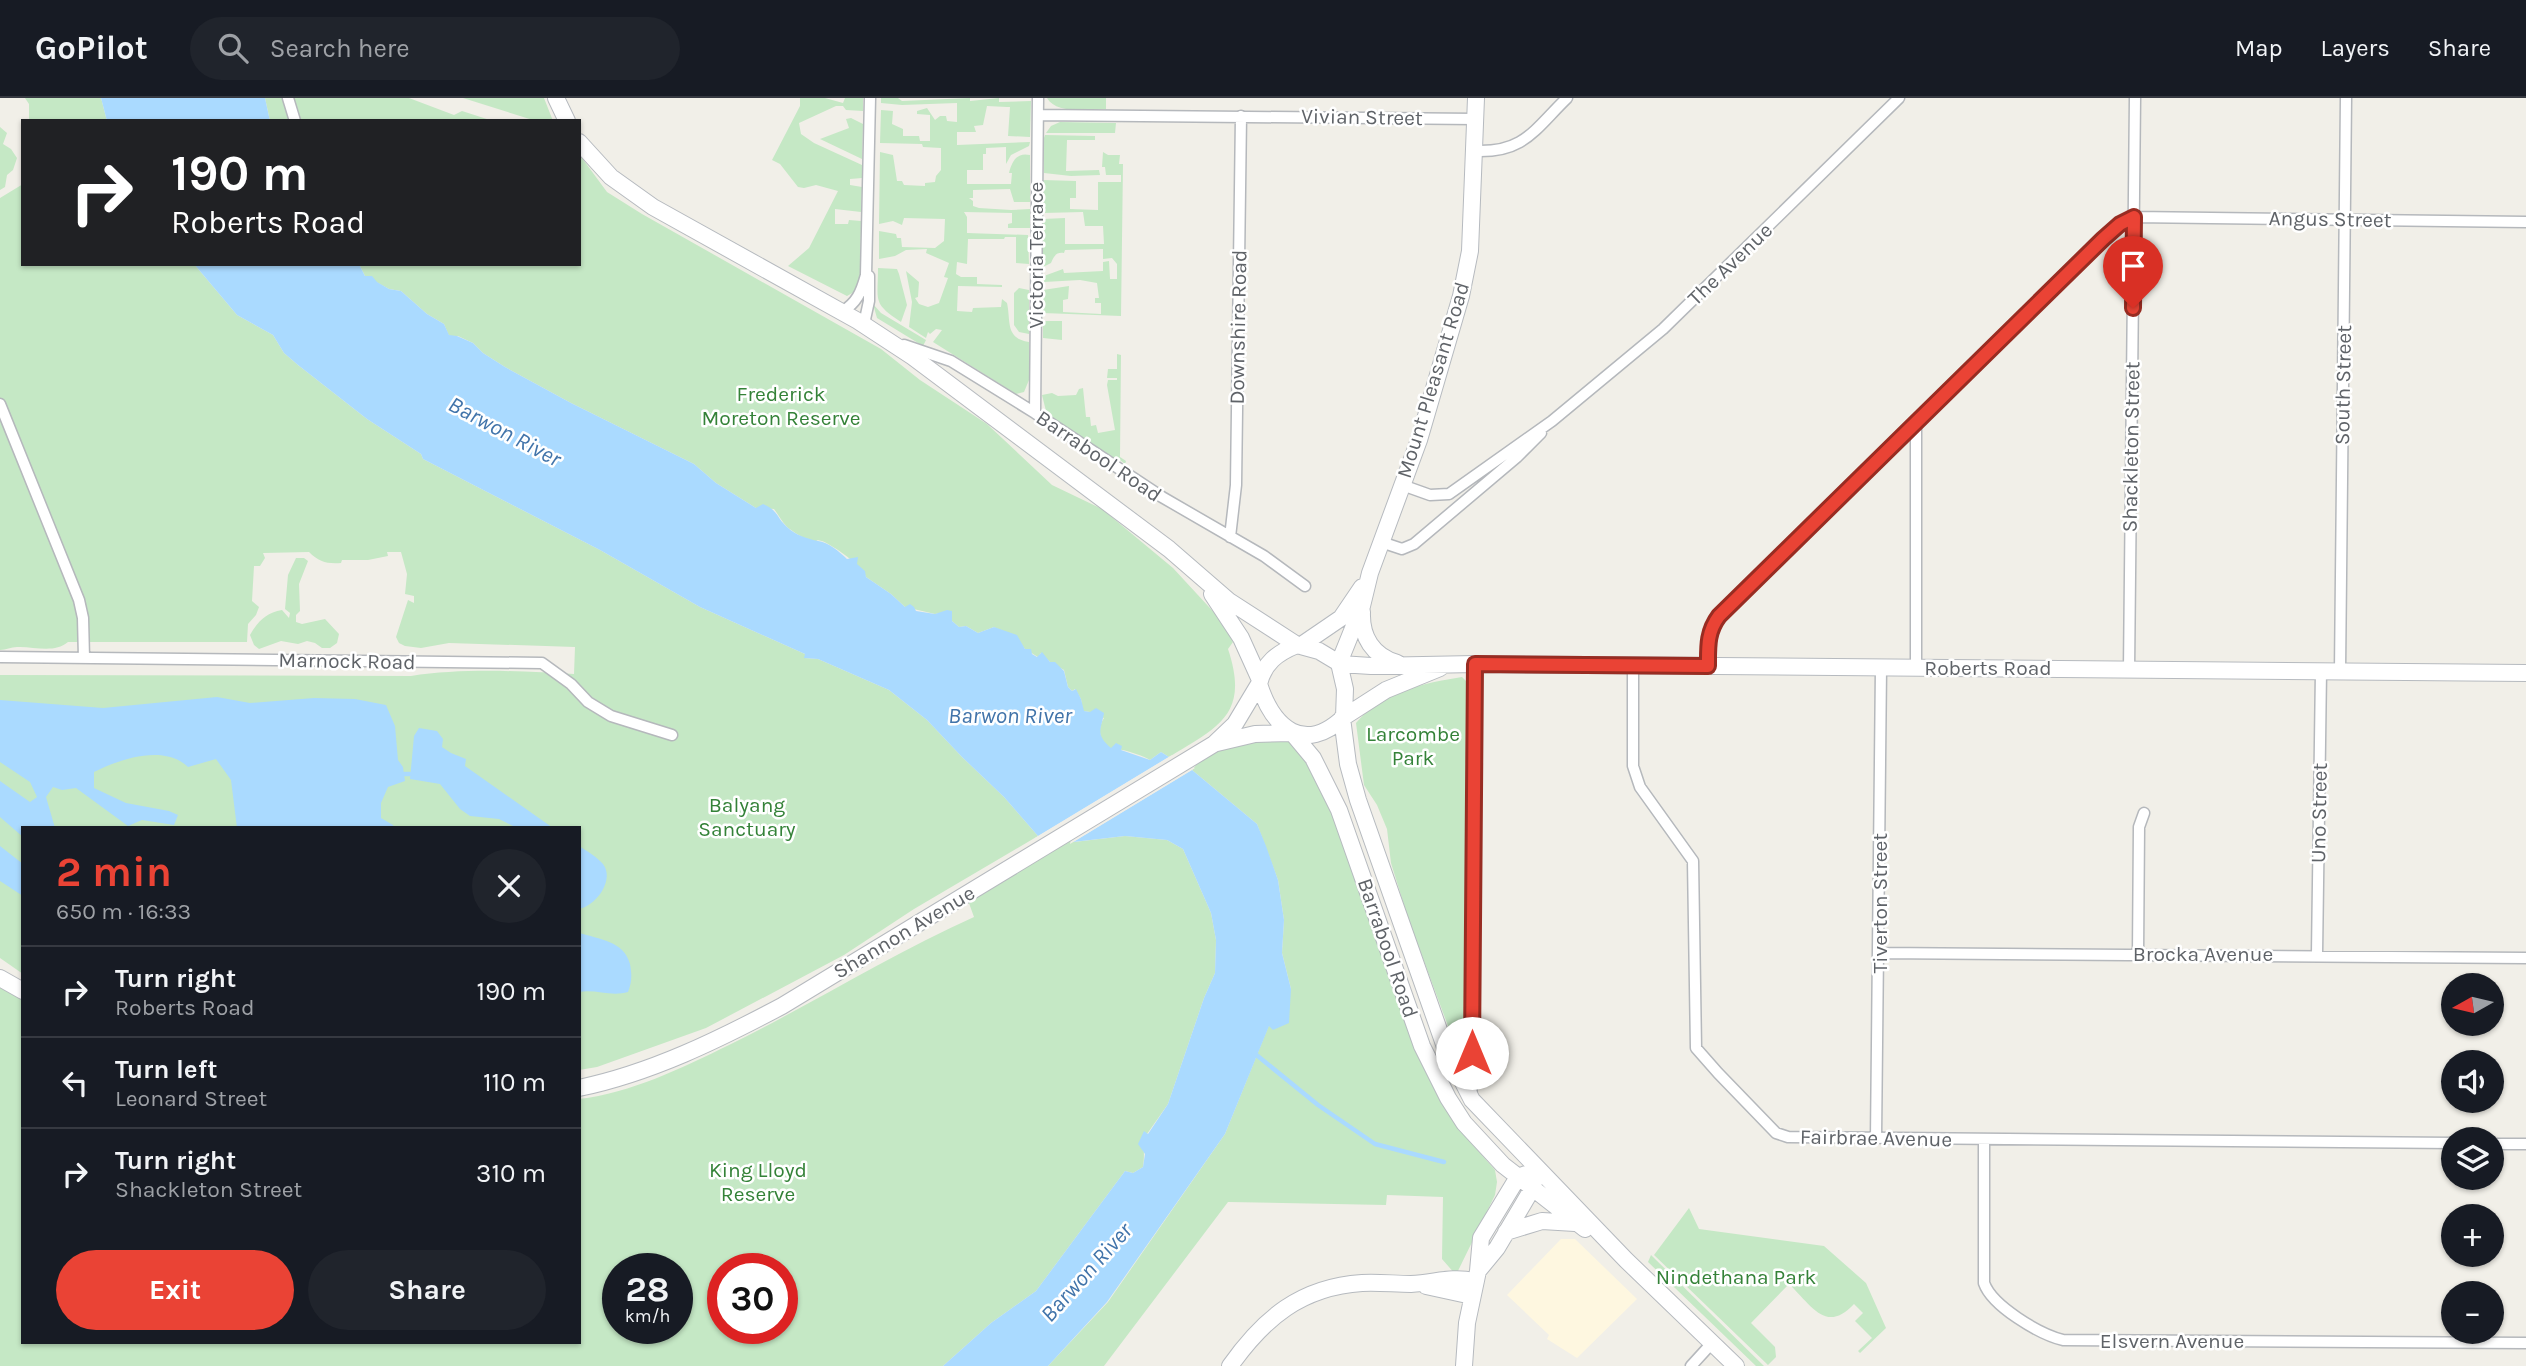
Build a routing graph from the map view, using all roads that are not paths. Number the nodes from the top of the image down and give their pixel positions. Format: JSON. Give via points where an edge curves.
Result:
{"nodes":[{"id":1,"x":288,"y":98,"type":"edge"},
{"id":2,"x":556,"y":98,"type":"edge"},
{"id":3,"x":870,"y":98,"type":"edge"},
{"id":4,"x":1038,"y":98,"type":"edge"},
{"id":5,"x":1476,"y":98,"type":"edge"},
{"id":6,"x":1567,"y":98,"type":"edge"},
{"id":7,"x":1899,"y":98,"type":"edge"},
{"id":8,"x":2135,"y":98,"type":"edge"},
{"id":9,"x":2346,"y":98,"type":"edge"},
{"id":10,"x":1038,"y":115,"type":"junction"},
{"id":11,"x":1241,"y":116,"type":"junction"},
{"id":12,"x":294,"y":119,"type":"edge"},
{"id":13,"x":566,"y":119,"type":"edge"},
{"id":14,"x":1476,"y":119,"type":"junction"},
{"id":15,"x":581,"y":144,"type":"edge"},
{"id":16,"x":1475,"y":151,"type":"junction"},
{"id":17,"x":2134,"y":217,"type":"junction"},
{"id":18,"x":2345,"y":220,"type":"junction"},
{"id":19,"x":2526,"y":222,"type":"edge"},
{"id":20,"x":867,"y":262,"type":"junction"},
{"id":21,"x":842,"y":312,"type":"junction"},
{"id":22,"x":864,"y":324,"type":"junction"},
{"id":23,"x":886,"y":339,"type":"junction"},
{"id":24,"x":0,"y":404,"type":"edge"},
{"id":25,"x":1035,"y":413,"type":"junction"},
{"id":26,"x":1552,"y":421,"type":"junction"},
{"id":27,"x":1916,"y":423,"type":"junction"},
{"id":28,"x":1402,"y":485,"type":"junction"},
{"id":29,"x":1230,"y":537,"type":"junction"},
{"id":30,"x":1381,"y":542,"type":"junction"},
{"id":31,"x":1370,"y":573,"type":"junction"},
{"id":32,"x":1199,"y":575,"type":"junction"},
{"id":33,"x":1305,"y":586,"type":"dead end"},
{"id":34,"x":1362,"y":606,"type":"junction"},
{"id":35,"x":1299,"y":645,"type":"junction"},
{"id":36,"x":0,"y":657,"type":"edge"},
{"id":37,"x":84,"y":658,"type":"junction"},
{"id":38,"x":1340,"y":663,"type":"junction"},
{"id":39,"x":1406,"y":664,"type":"junction"},
{"id":40,"x":1475,"y":664,"type":"junction"},
{"id":41,"x":1449,"y":665,"type":"junction"},
{"id":42,"x":1633,"y":666,"type":"junction"},
{"id":43,"x":1708,"y":666,"type":"junction"},
{"id":44,"x":1881,"y":668,"type":"junction"},
{"id":45,"x":1916,"y":668,"type":"junction"},
{"id":46,"x":2129,"y":670,"type":"junction"},
{"id":47,"x":2322,"y":671,"type":"junction"},
{"id":48,"x":2340,"y":671,"type":"junction"},
{"id":49,"x":2526,"y":673,"type":"edge"},
{"id":50,"x":1259,"y":682,"type":"junction"},
{"id":51,"x":1343,"y":717,"type":"junction"},
{"id":52,"x":1292,"y":733,"type":"junction"},
{"id":53,"x":672,"y":735,"type":"dead end"},
{"id":54,"x":1214,"y":744,"type":"junction"},
{"id":55,"x":2144,"y":813,"type":"dead end"},
{"id":56,"x":1880,"y":953,"type":"junction"},
{"id":57,"x":2138,"y":954,"type":"junction"},
{"id":58,"x":2317,"y":954,"type":"junction"},
{"id":59,"x":2526,"y":958,"type":"edge"},
{"id":60,"x":0,"y":978,"type":"edge"},
{"id":61,"x":21,"y":991,"type":"edge"},
{"id":62,"x":1472,"y":1053,"type":"junction"},
{"id":63,"x":1448,"y":1055,"type":"junction"},
{"id":64,"x":581,"y":1087,"type":"edge"},
{"id":65,"x":1472,"y":1100,"type":"junction"},
{"id":66,"x":1876,"y":1138,"type":"junction"},
{"id":67,"x":1984,"y":1139,"type":"junction"},
{"id":68,"x":2441,"y":1143,"type":"edge"},
{"id":69,"x":2504,"y":1144,"type":"edge"},
{"id":70,"x":2526,"y":1144,"type":"edge"},
{"id":71,"x":1538,"y":1170,"type":"junction"},
{"id":72,"x":1518,"y":1177,"type":"junction"},
{"id":73,"x":1532,"y":1189,"type":"junction"},
{"id":74,"x":1578,"y":1224,"type":"junction"},
{"id":75,"x":1506,"y":1232,"type":"junction"},
{"id":76,"x":1626,"y":1261,"type":"junction"},
{"id":77,"x":1475,"y":1283,"type":"junction"},
{"id":78,"x":1712,"y":1343,"type":"junction"},
{"id":79,"x":2526,"y":1343,"type":"edge"},
{"id":80,"x":1230,"y":1366,"type":"edge"},
{"id":81,"x":1464,"y":1366,"type":"edge"},
{"id":82,"x":1691,"y":1366,"type":"edge"},
{"id":83,"x":1737,"y":1366,"type":"edge"}],
"edges":[{"from":1,"to":12,"type":"street"},
{"from":2,"to":13,"type":"street"},
{"from":3,"to":20,"type":"street"},
{"from":4,"to":10,"type":"street","name":"Victoria Terrace"},
{"from":5,"to":14,"type":"street","name":"Mount Pleasant Road"},
{"from":6,"to":16,"type":"street","via":[[1514,147]]},
{"from":7,"to":26,"type":"street","name":"The Avenue","via":[[1663,330]]},
{"from":8,"to":17,"type":"street","name":"Shackleton Street"},
{"from":9,"to":18,"type":"street","name":"South Street"},
{"from":10,"to":11,"type":"street","name":"Vivian Street"},
{"from":10,"to":25,"type":"street","name":"Victoria Terrace"},
{"from":11,"to":14,"type":"street","name":"Vivian Street"},
{"from":11,"to":29,"type":"street","name":"Downshire Road","via":[[1236,485]]},
{"from":14,"to":16,"type":"street","name":"Mount Pleasant Road"},
{"from":15,"to":21,"type":"street","name":"Barrabool Road","via":[[611,177],[653,207]]},
{"from":16,"to":28,"type":"street","name":"Mount Pleasant Road","via":[[1470,251],[1461,296]]},
{"from":17,"to":18,"type":"street","name":"Angus Street"},
{"from":17,"to":27,"type":"street","via":[[2103,239]]},
{"from":17,"to":46,"type":"street","name":"Shackleton Street"},
{"from":18,"to":19,"type":"street","name":"Angus Street"},
{"from":18,"to":48,"type":"street","name":"South Street"},
{"from":20,"to":21,"type":"street","via":[[862,293]]},
{"from":20,"to":22,"type":"street","via":[[869,301]]},
{"from":21,"to":22,"type":"street","name":"Barrabool Road"},
{"from":22,"to":23,"type":"street","name":"Barrabool Road"},
{"from":23,"to":25,"type":"street","name":"Barrabool Road","via":[[949,359]]},
{"from":23,"to":32,"type":"street","name":"Barrabool Road","via":[[1022,437]]},
{"from":24,"to":37,"type":"street","via":[[79,600]]},
{"from":25,"to":29,"type":"street","name":"Barrabool Road","via":[[1162,498]]},
{"from":26,"to":28,"type":"street","name":"The Avenue","via":[[1450,494],[1430,495]]},
{"from":26,"to":30,"type":"street","name":"The Avenue","via":[[1517,457],[1414,544],[1402,549]]},
{"from":27,"to":43,"type":"street","via":[[1719,616],[1708,638]]},
{"from":27,"to":45,"type":"street"},
{"from":28,"to":30,"type":"street","name":"Mount Pleasant Road"},
{"from":29,"to":33,"type":"street","name":"Barrabool Road"},
{"from":30,"to":31,"type":"street","name":"Mount Pleasant Road"},
{"from":31,"to":34,"type":"street","name":"Mount Pleasant Road"},
{"from":31,"to":35,"type":"street","name":"Mount Pleasant Road","via":[[1341,618]]},
{"from":32,"to":35,"type":"street","name":"Barrabool Road","via":[[1229,601]]},
{"from":32,"to":50,"type":"street","name":"Barrabool Road","via":[[1241,638]]},
{"from":34,"to":38,"type":"street","name":"Mount Pleasant Road"},
{"from":34,"to":39,"type":"street","via":[[1369,645],[1384,659]]},
{"from":35,"to":38,"type":"street"},
{"from":35,"to":50,"type":"street","via":[[1272,659]]},
{"from":36,"to":37,"type":"street","name":"Marnock Road"},
{"from":37,"to":53,"type":"street","name":"Marnock Road","via":[[542,663],[611,716]]},
{"from":38,"to":39,"type":"street","name":"Roberts Road"},
{"from":38,"to":51,"type":"street","via":[[1345,689]]},
{"from":39,"to":41,"type":"street","name":"Roberts Road"},
{"from":40,"to":41,"type":"street","name":"Roberts Road"},
{"from":40,"to":42,"type":"street","name":"Roberts Road"},
{"from":40,"to":62,"type":"street"},
{"from":41,"to":51,"type":"street","name":"Roberts Road","via":[[1380,693]]},
{"from":42,"to":43,"type":"street","name":"Roberts Road"},
{"from":42,"to":66,"type":"street","name":"Fairbrae Avenue","via":[[1635,776],[1693,861],[1696,1048],[1776,1133]]},
{"from":43,"to":44,"type":"street","name":"Roberts Road"},
{"from":44,"to":45,"type":"street","name":"Roberts Road"},
{"from":44,"to":56,"type":"street","name":"Tiverton Street"},
{"from":45,"to":46,"type":"street","name":"Roberts Road"},
{"from":46,"to":47,"type":"street","name":"Roberts Road"},
{"from":47,"to":48,"type":"street","name":"Roberts Road"},
{"from":47,"to":58,"type":"street","name":"Uno Street"},
{"from":48,"to":49,"type":"street","name":"Roberts Road"},
{"from":50,"to":52,"type":"street","via":[[1268,707]]},
{"from":50,"to":54,"type":"street","name":"Shannon Avenue","via":[[1240,717]]},
{"from":51,"to":52,"type":"street","via":[[1318,734]]},
{"from":51,"to":63,"type":"street","name":"Barrabool Road","via":[[1353,784]]},
{"from":52,"to":54,"type":"street","name":"Shannon Avenue","via":[[1255,734]]},
{"from":52,"to":72,"type":"street","name":"Barrabool Road","via":[[1313,758],[1339,810],[1432,1067],[1464,1123]]},
{"from":54,"to":64,"type":"street","name":"Shannon Avenue","via":[[782,1006],[718,1040],[644,1070]]},
{"from":55,"to":57,"type":"street","via":[[2139,827]]},
{"from":56,"to":57,"type":"street","name":"Brocka Avenue"},
{"from":56,"to":66,"type":"street","name":"Tiverton Street"},
{"from":57,"to":58,"type":"street","name":"Brocka Avenue"},
{"from":58,"to":59,"type":"street","name":"Brocka Avenue"},
{"from":60,"to":61,"type":"street"},
{"from":62,"to":63,"type":"street","via":[[1463,1066]]},
{"from":62,"to":65,"type":"street"},
{"from":63,"to":65,"type":"street","name":"Barrabool Road"},
{"from":65,"to":71,"type":"street","name":"Barrabool Road"},
{"from":66,"to":67,"type":"street","name":"Fairbrae Avenue"},
{"from":67,"to":68,"type":"street","name":"Fairbrae Avenue"},
{"from":67,"to":79,"type":"street","name":"Elsvern Avenue","via":[[1987,1292],[2054,1338]]},
{"from":69,"to":70,"type":"street"},
{"from":71,"to":72,"type":"street"},
{"from":71,"to":73,"type":"street"},
{"from":71,"to":76,"type":"street","name":"Barrabool Road"},
{"from":72,"to":73,"type":"street","name":"Barrabool Road"},
{"from":72,"to":77,"type":"street","via":[[1480,1238]]},
{"from":73,"to":74,"type":"street","name":"Barrabool Road"},
{"from":73,"to":75,"type":"street"},
{"from":74,"to":75,"type":"street","via":[[1542,1221]]},
{"from":74,"to":76,"type":"street","name":"Barrabool Road"},
{"from":75,"to":77,"type":"street"},
{"from":76,"to":78,"type":"street","name":"Barrabool Road"},
{"from":77,"to":80,"type":"street","via":[[1454,1277],[1322,1290],[1270,1318]]},
{"from":77,"to":81,"type":"street"},
{"from":78,"to":82,"type":"street"},
{"from":78,"to":83,"type":"street","name":"Barrabool Road"}]}
